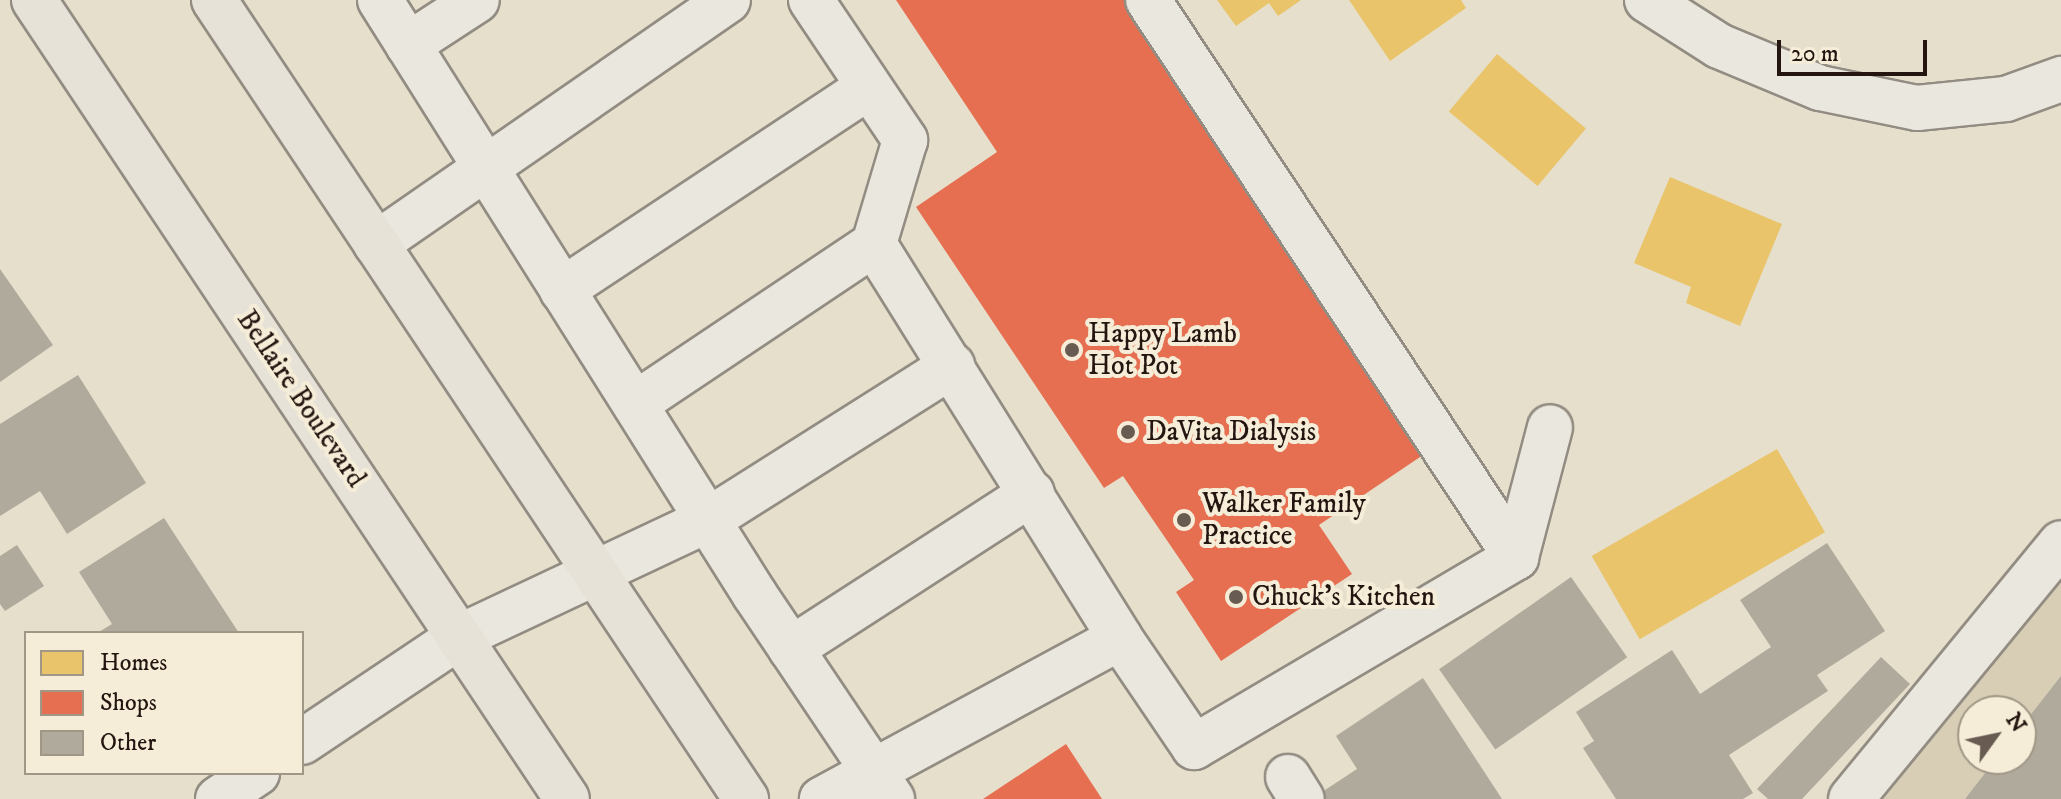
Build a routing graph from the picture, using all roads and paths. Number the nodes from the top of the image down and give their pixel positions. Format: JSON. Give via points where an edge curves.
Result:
{"nodes":[{"id":1,"x":34,"y":0,"type":"edge"},
{"id":2,"x":380,"y":0,"type":"edge"},
{"id":3,"x":477,"y":0,"type":"edge"},
{"id":4,"x":728,"y":0,"type":"edge"},
{"id":5,"x":811,"y":0,"type":"edge"},
{"id":6,"x":1148,"y":0,"type":"edge"},
{"id":7,"x":1647,"y":0,"type":"edge"},
{"id":8,"x":216,"y":1,"type":"edge"},
{"id":9,"x":408,"y":45,"type":"junction"},
{"id":10,"x":2061,"y":79,"type":"edge"},
{"id":11,"x":869,"y":87,"type":"junction"},
{"id":12,"x":485,"y":168,"type":"junction"},
{"id":13,"x":376,"y":244,"type":"junction"},
{"id":14,"x":874,"y":244,"type":"junction"},
{"id":15,"x":562,"y":290,"type":"junction"},
{"id":16,"x":952,"y":366,"type":"junction"},
{"id":17,"x":635,"y":404,"type":"junction"},
{"id":18,"x":1550,"y":427,"type":"dead end"},
{"id":19,"x":1032,"y":493,"type":"junction"},
{"id":20,"x":708,"y":520,"type":"junction"},
{"id":21,"x":2061,"y":543,"type":"edge"},
{"id":22,"x":1516,"y":557,"type":"junction"},
{"id":23,"x":595,"y":571,"type":"junction"},
{"id":24,"x":459,"y":637,"type":"junction"},
{"id":25,"x":1120,"y":638,"type":"junction"},
{"id":26,"x":791,"y":649,"type":"junction"},
{"id":27,"x":304,"y":741,"type":"edge"},
{"id":28,"x":254,"y":775,"type":"edge"},
{"id":29,"x":882,"y":783,"type":"edge"},
{"id":30,"x":218,"y":799,"type":"edge"},
{"id":31,"x":567,"y":799,"type":"edge"},
{"id":32,"x":746,"y":799,"type":"edge"},
{"id":33,"x":822,"y":799,"type":"edge"},
{"id":34,"x":1851,"y":799,"type":"edge"}],
"edges":[{"from":1,"to":24,"type":"main road","name":"Bellaire Boulevard"},
{"from":2,"to":9,"type":"street"},
{"from":3,"to":9,"type":"street"},
{"from":4,"to":12,"type":"street"},
{"from":5,"to":11,"type":"street"},
{"from":6,"to":22,"type":"street"},
{"from":7,"to":10,"type":"street","via":[[1719,46],[1820,88],[1917,108],[2006,99]]},
{"from":8,"to":13,"type":"main road"},
{"from":9,"to":12,"type":"street"},
{"from":11,"to":14,"type":"street","via":[[905,140]]},
{"from":11,"to":15,"type":"street"},
{"from":12,"to":13,"type":"street"},
{"from":12,"to":15,"type":"street"},
{"from":13,"to":23,"type":"main road"},
{"from":14,"to":16,"type":"street"},
{"from":14,"to":17,"type":"street"},
{"from":15,"to":17,"type":"street"},
{"from":16,"to":19,"type":"street"},
{"from":16,"to":20,"type":"street"},
{"from":17,"to":20,"type":"street"},
{"from":18,"to":22,"type":"street"},
{"from":19,"to":25,"type":"street"},
{"from":19,"to":26,"type":"street"},
{"from":20,"to":23,"type":"street"},
{"from":20,"to":26,"type":"street"},
{"from":21,"to":34,"type":"street"},
{"from":22,"to":25,"type":"street","via":[[1194,747]]},
{"from":23,"to":24,"type":"street"},
{"from":23,"to":32,"type":"main road"},
{"from":24,"to":27,"type":"street"},
{"from":24,"to":31,"type":"main road","name":"Bellaire Boulevard"},
{"from":25,"to":29,"type":"street"},
{"from":26,"to":29,"type":"street"},
{"from":28,"to":30,"type":"street"},
{"from":29,"to":33,"type":"street"}]}
